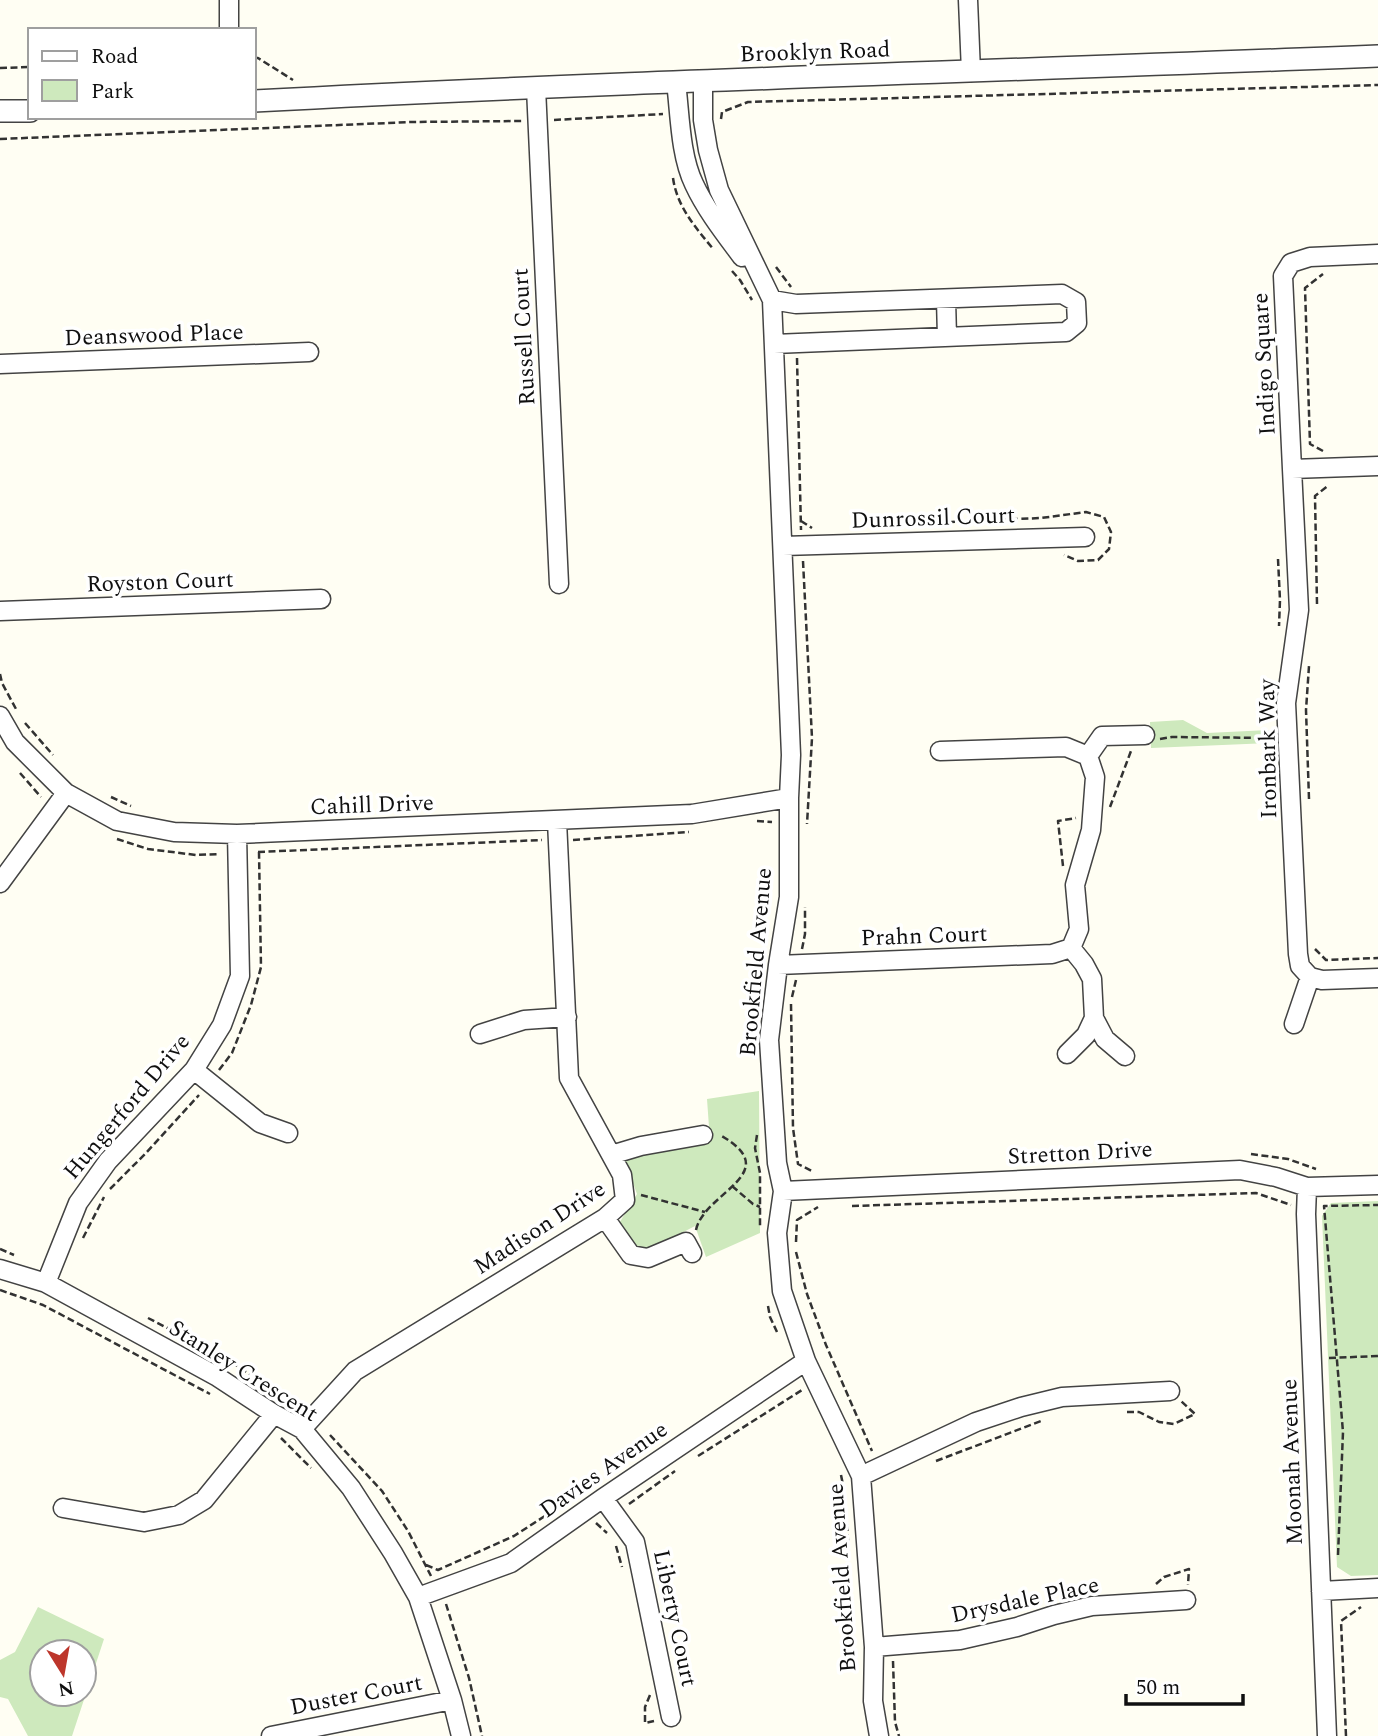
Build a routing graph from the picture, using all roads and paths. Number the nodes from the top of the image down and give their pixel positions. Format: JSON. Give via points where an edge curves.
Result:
{"nodes":[{"id":1,"x":229,"y":0,"type":"edge"},
{"id":2,"x":968,"y":0,"type":"edge"},
{"id":3,"x":229,"y":28,"type":"edge"},
{"id":4,"x":1378,"y":56,"type":"edge"},
{"id":5,"x":256,"y":58,"type":"edge"},
{"id":6,"x":28,"y":67,"type":"edge"},
{"id":7,"x":0,"y":68,"type":"edge"},
{"id":8,"x":971,"y":72,"type":"junction"},
{"id":9,"x":703,"y":81,"type":"junction"},
{"id":10,"x":676,"y":82,"type":"junction"},
{"id":11,"x":1378,"y":85,"type":"edge"},
{"id":12,"x":536,"y":88,"type":"junction"},
{"id":13,"x":311,"y":98,"type":"junction"},
{"id":14,"x":256,"y":102,"type":"edge"},
{"id":15,"x":0,"y":111,"type":"edge"},
{"id":16,"x":28,"y":111,"type":"edge"},
{"id":17,"x":722,"y":112,"type":"junction"},
{"id":18,"x":703,"y":113,"type":"junction"},
{"id":19,"x":670,"y":116,"type":"junction"},
{"id":20,"x":538,"y":120,"type":"junction"},
{"id":21,"x":720,"y":120,"type":"dead end"},
{"id":22,"x":0,"y":139,"type":"edge"},
{"id":23,"x":708,"y":150,"type":"junction"},
{"id":24,"x":685,"y":157,"type":"junction"},
{"id":25,"x":672,"y":172,"type":"dead end"},
{"id":26,"x":714,"y":249,"type":"dead end"},
{"id":27,"x":1378,"y":254,"type":"edge"},
{"id":28,"x":776,"y":268,"type":"dead end"},
{"id":29,"x":731,"y":270,"type":"dead end"},
{"id":30,"x":1333,"y":274,"type":"dead end"},
{"id":31,"x":946,"y":299,"type":"junction"},
{"id":32,"x":752,"y":300,"type":"dead end"},
{"id":33,"x":772,"y":300,"type":"junction"},
{"id":34,"x":796,"y":304,"type":"junction"},
{"id":35,"x":947,"y":337,"type":"junction"},
{"id":36,"x":797,"y":343,"type":"junction"},
{"id":37,"x":774,"y":344,"type":"junction"},
{"id":38,"x":309,"y":352,"type":"dead end"},
{"id":39,"x":0,"y":364,"type":"edge"},
{"id":40,"x":1327,"y":453,"type":"dead end"},
{"id":41,"x":1378,"y":466,"type":"edge"},
{"id":42,"x":1292,"y":469,"type":"junction"},
{"id":43,"x":1329,"y":485,"type":"dead end"},
{"id":44,"x":1085,"y":537,"type":"dead end"},
{"id":45,"x":802,"y":545,"type":"junction"},
{"id":46,"x":783,"y":546,"type":"junction"},
{"id":47,"x":559,"y":583,"type":"dead end"},
{"id":48,"x":321,"y":599,"type":"dead end"},
{"id":49,"x":1316,"y":608,"type":"dead end"},
{"id":50,"x":0,"y":611,"type":"edge"},
{"id":51,"x":1310,"y":663,"type":"dead end"},
{"id":52,"x":0,"y":674,"type":"edge"},
{"id":53,"x":18,"y":712,"type":"dead end"},
{"id":54,"x":0,"y":716,"type":"edge"},
{"id":55,"x":24,"y":722,"type":"dead end"},
{"id":56,"x":1275,"y":738,"type":"dead end"},
{"id":57,"x":1146,"y":739,"type":"junction"},
{"id":58,"x":940,"y":751,"type":"dead end"},
{"id":59,"x":1088,"y":756,"type":"junction"},
{"id":60,"x":55,"y":757,"type":"dead end"},
{"id":61,"x":66,"y":793,"type":"junction"},
{"id":62,"x":101,"y":793,"type":"dead end"},
{"id":63,"x":789,"y":798,"type":"junction"},
{"id":64,"x":137,"y":808,"type":"dead end"},
{"id":65,"x":1309,"y":808,"type":"dead end"},
{"id":66,"x":1092,"y":815,"type":"junction"},
{"id":67,"x":556,"y":821,"type":"junction"},
{"id":68,"x":806,"y":833,"type":"dead end"},
{"id":69,"x":237,"y":834,"type":"junction"},
{"id":70,"x":259,"y":852,"type":"dead end"},
{"id":71,"x":220,"y":854,"type":"dead end"},
{"id":72,"x":224,"y":861,"type":"dead end"},
{"id":73,"x":1063,"y":868,"type":"dead end"},
{"id":74,"x":0,"y":883,"type":"edge"},
{"id":75,"x":806,"y":897,"type":"dead end"},
{"id":76,"x":1071,"y":948,"type":"junction"},
{"id":77,"x":1313,"y":948,"type":"dead end"},
{"id":78,"x":1378,"y":958,"type":"edge"},
{"id":79,"x":799,"y":964,"type":"junction"},
{"id":80,"x":778,"y":965,"type":"junction"},
{"id":81,"x":1310,"y":977,"type":"junction"},
{"id":82,"x":1378,"y":978,"type":"edge"},
{"id":83,"x":567,"y":1017,"type":"junction"},
{"id":84,"x":1094,"y":1018,"type":"junction"},
{"id":85,"x":1294,"y":1024,"type":"dead end"},
{"id":86,"x":480,"y":1034,"type":"dead end"},
{"id":87,"x":1067,"y":1054,"type":"dead end"},
{"id":88,"x":1125,"y":1056,"type":"dead end"},
{"id":89,"x":194,"y":1070,"type":"junction"},
{"id":90,"x":209,"y":1082,"type":"junction"},
{"id":91,"x":288,"y":1133,"type":"dead end"},
{"id":92,"x":704,"y":1135,"type":"joint"},
{"id":93,"x":1241,"y":1154,"type":"dead end"},
{"id":94,"x":611,"y":1155,"type":"junction"},
{"id":95,"x":1320,"y":1171,"type":"dead end"},
{"id":96,"x":815,"y":1172,"type":"dead end"},
{"id":97,"x":1378,"y":1185,"type":"edge"},
{"id":98,"x":732,"y":1186,"type":"junction"},
{"id":99,"x":1307,"y":1187,"type":"junction"},
{"id":100,"x":624,"y":1190,"type":"junction"},
{"id":101,"x":783,"y":1191,"type":"junction"},
{"id":102,"x":1378,"y":1205,"type":"edge"},
{"id":103,"x":760,"y":1208,"type":"dead end"},
{"id":104,"x":705,"y":1212,"type":"junction"},
{"id":105,"x":605,"y":1218,"type":"junction"},
{"id":106,"x":79,"y":1247,"type":"dead end"},
{"id":107,"x":0,"y":1250,"type":"edge"},
{"id":108,"x":692,"y":1253,"type":"joint"},
{"id":109,"x":20,"y":1257,"type":"dead end"},
{"id":110,"x":0,"y":1269,"type":"edge"},
{"id":111,"x":46,"y":1283,"type":"junction"},
{"id":112,"x":0,"y":1290,"type":"edge"},
{"id":113,"x":147,"y":1317,"type":"dead end"},
{"id":114,"x":1378,"y":1356,"type":"edge"},
{"id":115,"x":1337,"y":1358,"type":"junction"},
{"id":116,"x":1312,"y":1360,"type":"junction"},
{"id":117,"x":806,"y":1361,"type":"junction"},
{"id":118,"x":1170,"y":1391,"type":"joint"},
{"id":119,"x":209,"y":1393,"type":"dead end"},
{"id":120,"x":1128,"y":1412,"type":"dead end"},
{"id":121,"x":270,"y":1420,"type":"junction"},
{"id":122,"x":1044,"y":1420,"type":"dead end"},
{"id":123,"x":306,"y":1425,"type":"junction"},
{"id":124,"x":934,"y":1461,"type":"dead end"},
{"id":125,"x":314,"y":1471,"type":"dead end"},
{"id":126,"x":861,"y":1476,"type":"junction"},
{"id":127,"x":603,"y":1498,"type":"junction"},
{"id":128,"x":571,"y":1499,"type":"dead end"},
{"id":129,"x":63,"y":1508,"type":"dead end"},
{"id":130,"x":1338,"y":1554,"type":"dead end"},
{"id":131,"x":426,"y":1566,"type":"junction"},
{"id":132,"x":1378,"y":1588,"type":"edge"},
{"id":133,"x":438,"y":1590,"type":"junction"},
{"id":134,"x":1321,"y":1591,"type":"junction"},
{"id":135,"x":418,"y":1597,"type":"junction"},
{"id":136,"x":1186,"y":1600,"type":"dead end"},
{"id":137,"x":1369,"y":1606,"type":"dead end"},
{"id":138,"x":874,"y":1647,"type":"junction"},
{"id":139,"x":452,"y":1700,"type":"junction"},
{"id":140,"x":671,"y":1717,"type":"dead end"},
{"id":141,"x":271,"y":1736,"type":"edge"},
{"id":142,"x":461,"y":1736,"type":"edge"},
{"id":143,"x":482,"y":1736,"type":"edge"},
{"id":144,"x":879,"y":1736,"type":"edge"},
{"id":145,"x":1327,"y":1736,"type":"edge"},
{"id":146,"x":1346,"y":1736,"type":"edge"}],
"edges":[{"from":1,"to":3,"type":"street"},
{"from":2,"to":8,"type":"street"},
{"from":4,"to":8,"type":"street","name":"Brooklyn Road"},
{"from":5,"to":13,"type":"path","via":[[304,87]]},
{"from":6,"to":7,"type":"path"},
{"from":8,"to":9,"type":"street","name":"Brooklyn Road"},
{"from":9,"to":10,"type":"street","name":"Brooklyn Road"},
{"from":9,"to":18,"type":"street","name":"Brookfield Avenue"},
{"from":10,"to":12,"type":"street","name":"Brooklyn Road"},
{"from":10,"to":19,"type":"street"},
{"from":11,"to":17,"type":"path","via":[[748,102]]},
{"from":12,"to":13,"type":"street","name":"Brooklyn Road"},
{"from":12,"to":20,"type":"street","name":"Russell Court"},
{"from":13,"to":14,"type":"street","name":"Brooklyn Road"},
{"from":15,"to":16,"type":"street"},
{"from":17,"to":18,"type":"path"},
{"from":17,"to":21,"type":"path"},
{"from":18,"to":23,"type":"street","name":"Brookfield Avenue"},
{"from":19,"to":20,"type":"path"},
{"from":19,"to":24,"type":"street"},
{"from":20,"to":22,"type":"path"},
{"from":20,"to":47,"type":"street","name":"Russell Court"},
{"from":23,"to":24,"type":"street"},
{"from":23,"to":33,"type":"street","name":"Brookfield Avenue","via":[[719,190]]},
{"from":24,"to":33,"type":"street","via":[[705,204]]},
{"from":25,"to":26,"type":"path","via":[[688,219]]},
{"from":27,"to":42,"type":"street","name":"Indigo Square","via":[[1310,257],[1291,263],[1283,276]]},
{"from":28,"to":34,"type":"path","via":[[796,293]]},
{"from":29,"to":32,"type":"path"},
{"from":30,"to":40,"type":"path","via":[[1322,275],[1306,288],[1310,444]]},
{"from":31,"to":34,"type":"street"},
{"from":31,"to":35,"type":"street"},
{"from":31,"to":35,"type":"street","via":[[1062,295],[1076,302],[1077,323],[1066,332]]},
{"from":33,"to":34,"type":"street"},
{"from":33,"to":37,"type":"street","name":"Brookfield Avenue"},
{"from":35,"to":36,"type":"street"},
{"from":36,"to":37,"type":"street"},
{"from":36,"to":45,"type":"path"},
{"from":37,"to":46,"type":"street","name":"Brookfield Avenue"},
{"from":38,"to":39,"type":"street","name":"Deanswood Place"},
{"from":41,"to":42,"type":"street"},
{"from":42,"to":81,"type":"street","name":"Ironbark Way","via":[[1298,610],[1286,702],[1298,954]]},
{"from":43,"to":49,"type":"path","via":[[1315,496]]},
{"from":44,"to":45,"type":"street","name":"Dunrossil Court"},
{"from":45,"to":46,"type":"street","name":"Dunrossil Court"},
{"from":45,"to":68,"type":"path","via":[[812,738]]},
{"from":46,"to":63,"type":"street","name":"Brookfield Avenue"},
{"from":48,"to":50,"type":"street","name":"Royston Court"},
{"from":51,"to":65,"type":"path","via":[[1306,710]]},
{"from":52,"to":53,"type":"path"},
{"from":54,"to":61,"type":"street","name":"Cahill Drive","via":[[15,743]]},
{"from":55,"to":60,"type":"path"},
{"from":56,"to":57,"type":"path"},
{"from":57,"to":59,"type":"street","via":[[1102,736]]},
{"from":57,"to":66,"type":"path","via":[[1108,813]]},
{"from":58,"to":59,"type":"street","via":[[1066,747]]},
{"from":59,"to":66,"type":"street","via":[[1095,777]]},
{"from":61,"to":69,"type":"street","name":"Cahill Drive","via":[[117,821],[174,832]]},
{"from":61,"to":74,"type":"street"},
{"from":62,"to":64,"type":"path"},
{"from":63,"to":67,"type":"street","name":"Cahill Drive","via":[[692,814]]},
{"from":63,"to":80,"type":"street","name":"Brookfield Avenue","via":[[789,897]]},
{"from":66,"to":73,"type":"path","via":[[1058,821]]},
{"from":66,"to":76,"type":"street","via":[[1075,884],[1079,929]]},
{"from":67,"to":69,"type":"street","name":"Cahill Drive"},
{"from":67,"to":83,"type":"street","name":"Madison Drive"},
{"from":69,"to":89,"type":"street","name":"Hungerford Drive","via":[[240,976],[222,1025]]},
{"from":70,"to":90,"type":"path","via":[[261,967],[232,1053]]},
{"from":71,"to":72,"type":"path"},
{"from":75,"to":79,"type":"path"},
{"from":76,"to":79,"type":"street","name":"Prahn Court","via":[[1052,954]]},
{"from":76,"to":84,"type":"street","via":[[1092,979]]},
{"from":77,"to":78,"type":"path","via":[[1326,960]]},
{"from":79,"to":80,"type":"street","name":"Prahn Court"},
{"from":79,"to":96,"type":"path","via":[[791,1002],[793,1128],[797,1164]]},
{"from":80,"to":101,"type":"street","name":"Brookfield Avenue","via":[[769,1040]]},
{"from":81,"to":82,"type":"street"},
{"from":81,"to":85,"type":"street"},
{"from":83,"to":86,"type":"street","via":[[524,1020]]},
{"from":83,"to":94,"type":"street","name":"Madison Drive","via":[[569,1078]]},
{"from":84,"to":87,"type":"street","via":[[1086,1035]]},
{"from":84,"to":88,"type":"street","via":[[1105,1039]]},
{"from":89,"to":90,"type":"street"},
{"from":89,"to":111,"type":"street","name":"Hungerford Drive","via":[[108,1161],[78,1202]]},
{"from":90,"to":91,"type":"street","via":[[260,1123]]},
{"from":90,"to":106,"type":"path","via":[[107,1192]]},
{"from":92,"to":94,"type":"street"},
{"from":92,"to":98,"type":"path","via":[[716,1133],[743,1153],[743,1176]]},
{"from":93,"to":95,"type":"path","via":[[1288,1159]]},
{"from":94,"to":100,"type":"street","name":"Madison Drive"},
{"from":97,"to":99,"type":"street","name":"Stretton Drive"},
{"from":98,"to":103,"type":"path"},
{"from":98,"to":104,"type":"path"},
{"from":99,"to":101,"type":"street","name":"Stretton Drive","via":[[1240,1170]]},
{"from":99,"to":116,"type":"street","name":"Moonah Avenue"},
{"from":100,"to":104,"type":"path"},
{"from":100,"to":105,"type":"street","name":"Madison Drive","via":[[625,1200]]},
{"from":101,"to":117,"type":"street","name":"Brookfield Avenue","via":[[777,1233],[782,1291]]},
{"from":102,"to":115,"type":"path","via":[[1324,1206]]},
{"from":104,"to":108,"type":"path","via":[[698,1221]]},
{"from":105,"to":108,"type":"street","via":[[631,1255],[648,1258],[686,1242]]},
{"from":105,"to":123,"type":"street","name":"Madison Drive","via":[[355,1371]]},
{"from":107,"to":109,"type":"path"},
{"from":110,"to":111,"type":"street","name":"Stanley Crescent"},
{"from":111,"to":121,"type":"street","name":"Stanley Crescent","via":[[216,1376]]},
{"from":112,"to":119,"type":"path","via":[[43,1306]]},
{"from":113,"to":123,"type":"path","via":[[229,1360],[278,1394]]},
{"from":114,"to":115,"type":"path"},
{"from":115,"to":116,"type":"path"},
{"from":115,"to":130,"type":"path","via":[[1343,1432]]},
{"from":116,"to":134,"type":"street","name":"Moonah Avenue"},
{"from":117,"to":126,"type":"street","name":"Brookfield Avenue"},
{"from":117,"to":127,"type":"street","name":"Davies Avenue"},
{"from":118,"to":120,"type":"path","via":[[1195,1414],[1174,1424]]},
{"from":118,"to":126,"type":"street","via":[[1062,1397],[1021,1407],[976,1422]]},
{"from":121,"to":123,"type":"street","name":"Stanley Crescent"},
{"from":121,"to":125,"type":"path","via":[[280,1437]]},
{"from":121,"to":129,"type":"street","via":[[204,1500],[180,1515],[144,1522]]},
{"from":122,"to":124,"type":"path"},
{"from":123,"to":131,"type":"path","via":[[334,1438],[382,1491]]},
{"from":123,"to":135,"type":"street","name":"Stanley Crescent"},
{"from":126,"to":138,"type":"street","name":"Brookfield Avenue"},
{"from":127,"to":133,"type":"street","name":"Davies Avenue","via":[[511,1563]]},
{"from":127,"to":140,"type":"street","name":"Liberty Court","via":[[635,1542]]},
{"from":128,"to":131,"type":"path","via":[[513,1536],[438,1570]]},
{"from":131,"to":133,"type":"path"},
{"from":132,"to":134,"type":"street"},
{"from":133,"to":135,"type":"street","name":"Davies Avenue"},
{"from":133,"to":143,"type":"path","via":[[447,1607]]},
{"from":134,"to":145,"type":"street","name":"Moonah Avenue"},
{"from":135,"to":139,"type":"street","name":"Stanley Crescent"},
{"from":136,"to":138,"type":"street","name":"Drysdale Place","via":[[1092,1606],[960,1640]]},
{"from":137,"to":146,"type":"path","via":[[1359,1607],[1341,1621]]},
{"from":138,"to":144,"type":"street","name":"Brookfield Avenue","via":[[873,1702]]},
{"from":139,"to":141,"type":"street","name":"Duster Court"},
{"from":139,"to":142,"type":"street","name":"Stanley Crescent"}]}
